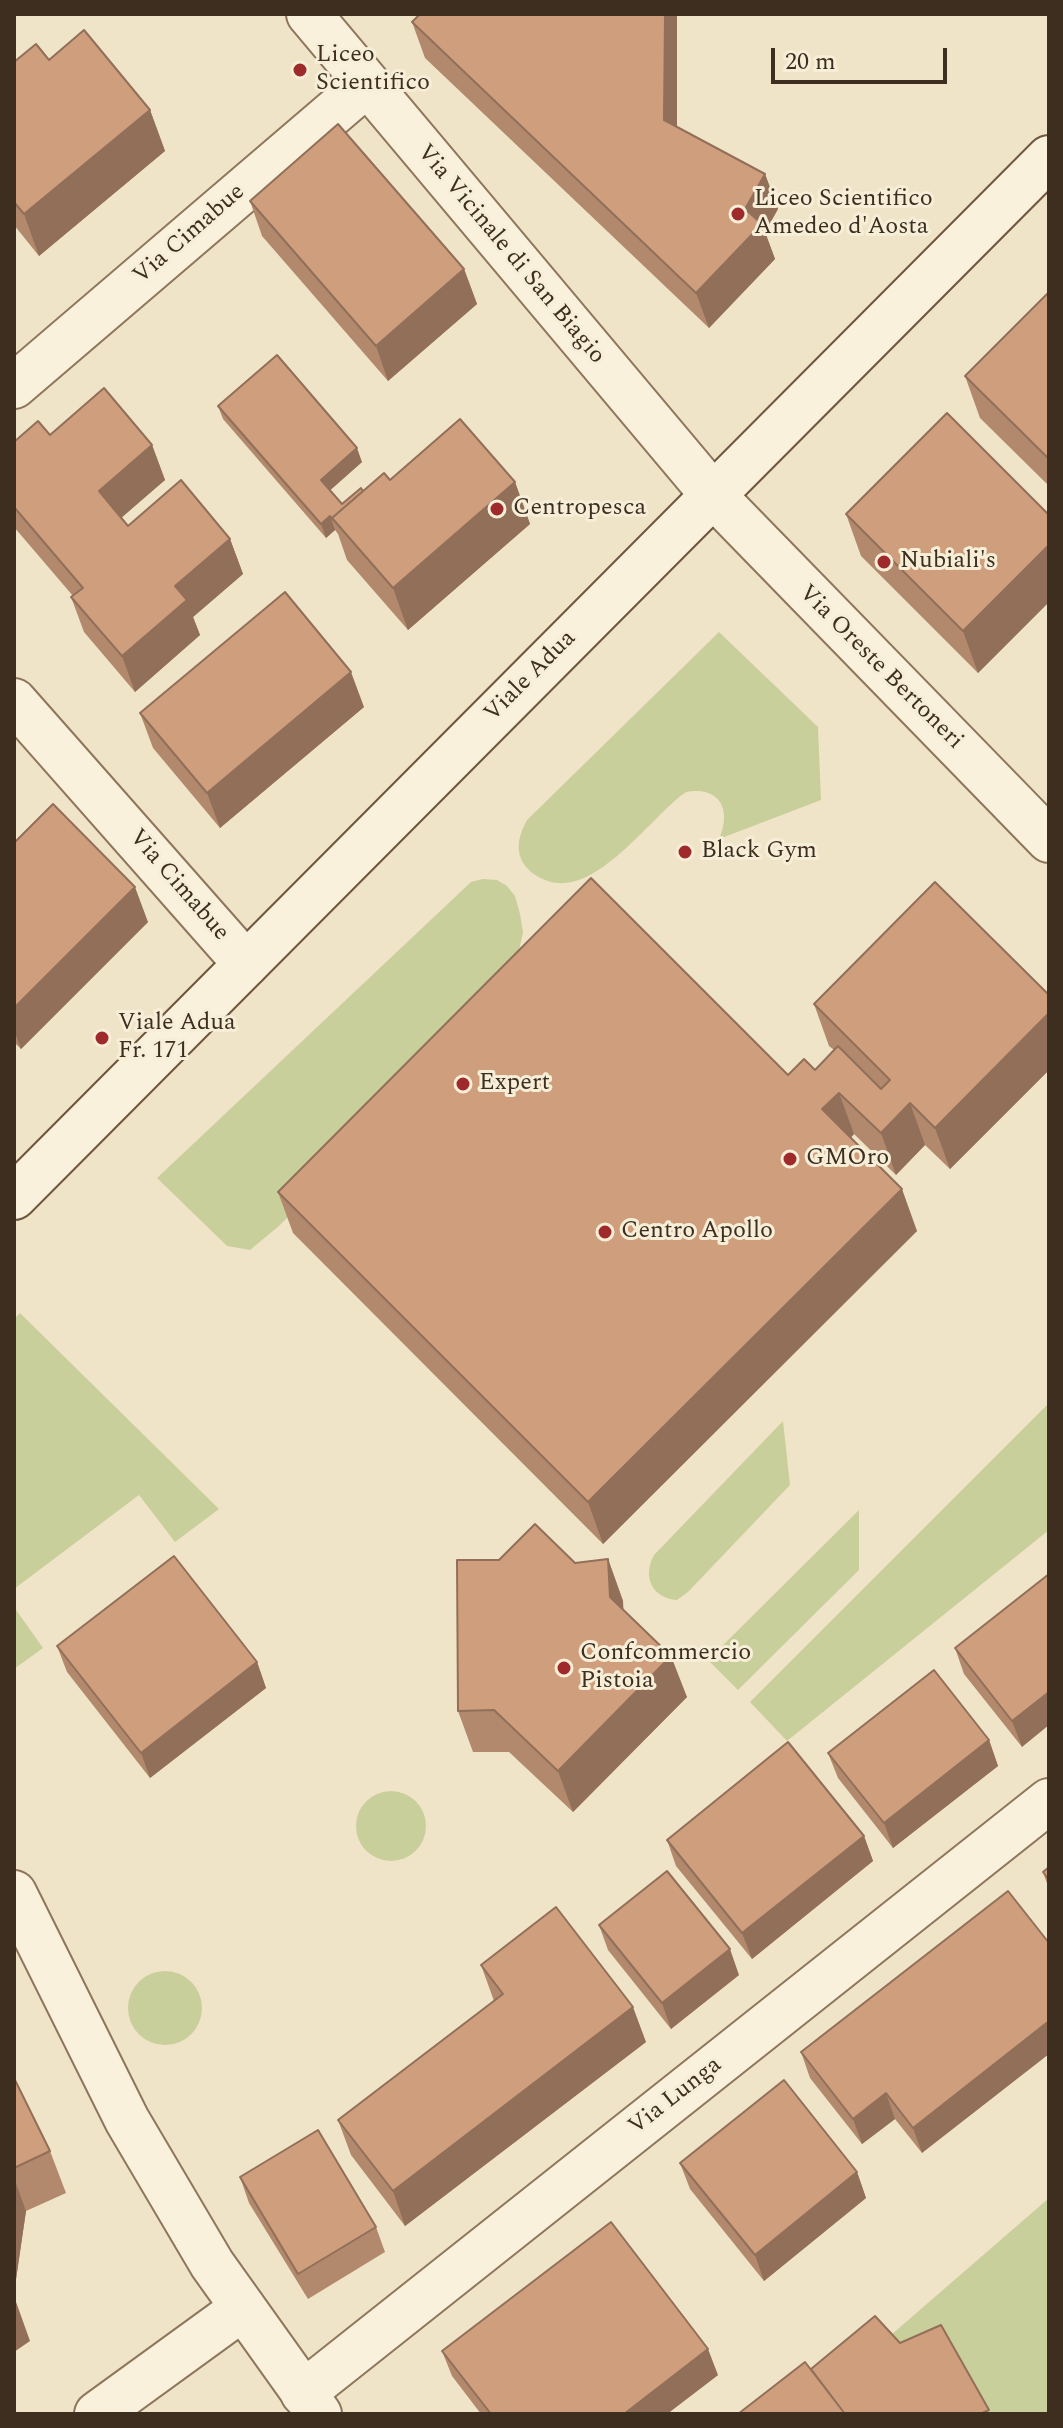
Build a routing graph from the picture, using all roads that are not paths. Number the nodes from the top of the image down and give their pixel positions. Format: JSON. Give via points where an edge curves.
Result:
{"nodes":[{"id":1,"x":309,"y":14,"type":"edge"},
{"id":2,"x":367,"y":84,"type":"junction"},
{"id":3,"x":1049,"y":158,"type":"edge"},
{"id":4,"x":14,"y":386,"type":"edge"},
{"id":5,"x":713,"y":495,"type":"junction"},
{"id":6,"x":14,"y":701,"type":"edge"},
{"id":7,"x":1049,"y":840,"type":"edge"},
{"id":8,"x":246,"y":964,"type":"junction"},
{"id":9,"x":14,"y":1197,"type":"edge"},
{"id":10,"x":1049,"y":1801,"type":"edge"},
{"id":11,"x":14,"y":1893,"type":"edge"},
{"id":12,"x":243,"y":2308,"type":"junction"},
{"id":13,"x":311,"y":2403,"type":"edge"},
{"id":14,"x":97,"y":2414,"type":"edge"}],
"edges":[{"from":1,"to":2,"type":"street","name":"Via Vicinale di San Biagio"},
{"from":2,"to":4,"type":"street","name":"Via Cimabue"},
{"from":2,"to":5,"type":"street","name":"Via Vicinale di San Biagio"},
{"from":3,"to":5,"type":"street","name":"Viale Adua"},
{"from":5,"to":7,"type":"street","name":"Via Oreste Bertoneri"},
{"from":5,"to":8,"type":"street","name":"Viale Adua"},
{"from":6,"to":8,"type":"street","name":"Via Cimabue"},
{"from":8,"to":9,"type":"street","name":"Viale Adua"},
{"from":10,"to":13,"type":"street","name":"Via Lunga"},
{"from":11,"to":12,"type":"street","via":[[127,2120]]},
{"from":12,"to":13,"type":"street"},
{"from":12,"to":14,"type":"street"}]}
